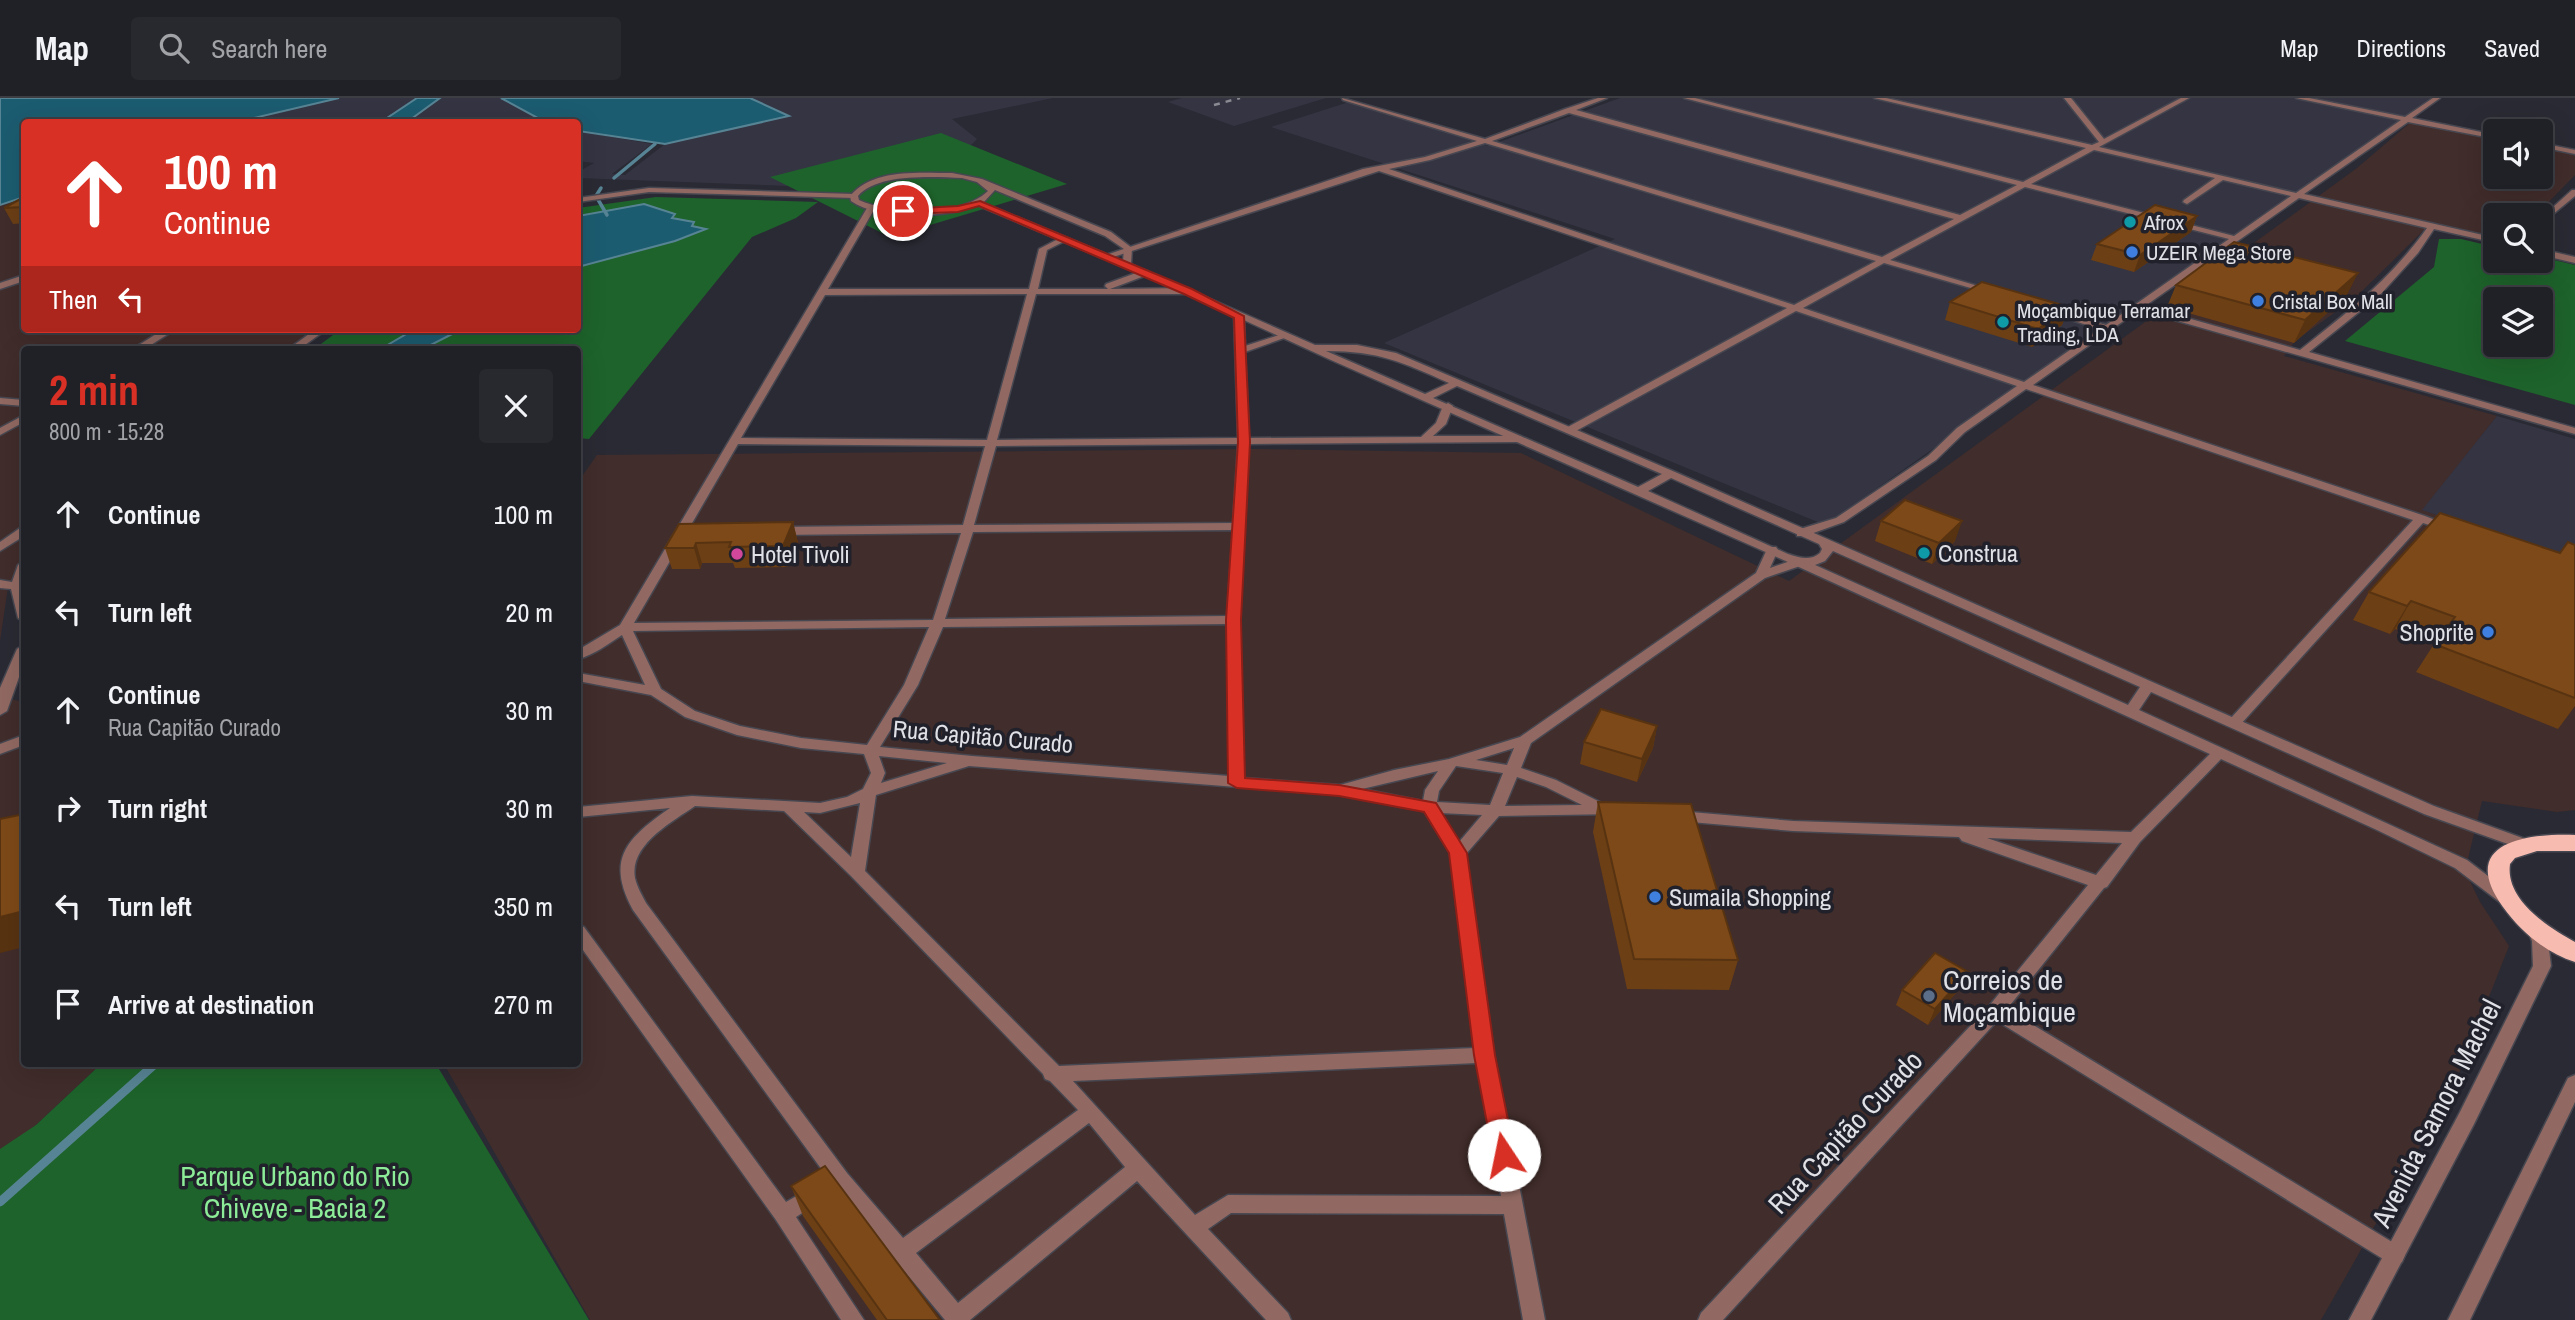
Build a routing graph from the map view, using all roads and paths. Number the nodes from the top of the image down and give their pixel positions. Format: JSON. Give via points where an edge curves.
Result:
{"nodes":[{"id":1,"x":1604,"y":98,"type":"edge"},
{"id":2,"x":1686,"y":98,"type":"edge"},
{"id":3,"x":1877,"y":98,"type":"edge"},
{"id":4,"x":2067,"y":98,"type":"edge"},
{"id":5,"x":2186,"y":98,"type":"edge"},
{"id":6,"x":2299,"y":98,"type":"edge"},
{"id":7,"x":2437,"y":98,"type":"edge"},
{"id":8,"x":1345,"y":99,"type":"edge"},
{"id":9,"x":1567,"y":110,"type":"junction"},
{"id":10,"x":2404,"y":119,"type":"junction"},
{"id":11,"x":2483,"y":134,"type":"edge"},
{"id":12,"x":1481,"y":141,"type":"junction"},
{"id":13,"x":2103,"y":142,"type":"junction"},
{"id":14,"x":2094,"y":147,"type":"junction"},
{"id":15,"x":2553,"y":147,"type":"edge"},
{"id":16,"x":2575,"y":152,"type":"edge"},
{"id":17,"x":1381,"y":169,"type":"junction"},
{"id":18,"x":2222,"y":177,"type":"junction"},
{"id":19,"x":989,"y":185,"type":"junction"},
{"id":20,"x":2023,"y":185,"type":"junction"},
{"id":21,"x":2575,"y":192,"type":"edge"},
{"id":22,"x":2298,"y":194,"type":"junction"},
{"id":23,"x":854,"y":196,"type":"junction"},
{"id":24,"x":1025,"y":199,"type":"junction"},
{"id":25,"x":581,"y":200,"type":"edge"},
{"id":26,"x":2187,"y":202,"type":"dead end"},
{"id":27,"x":980,"y":204,"type":"junction"},
{"id":28,"x":871,"y":208,"type":"junction"},
{"id":29,"x":993,"y":209,"type":"junction"},
{"id":30,"x":2553,"y":211,"type":"edge"},
{"id":31,"x":1961,"y":218,"type":"junction"},
{"id":32,"x":2433,"y":225,"type":"junction"},
{"id":33,"x":2483,"y":238,"type":"edge"},
{"id":34,"x":1062,"y":239,"type":"junction"},
{"id":35,"x":2237,"y":239,"type":"junction"},
{"id":36,"x":1128,"y":248,"type":"junction"},
{"id":37,"x":2553,"y":255,"type":"edge"},
{"id":38,"x":1104,"y":257,"type":"junction"},
{"id":39,"x":1882,"y":260,"type":"junction"},
{"id":40,"x":2575,"y":260,"type":"edge"},
{"id":41,"x":1127,"y":265,"type":"junction"},
{"id":42,"x":1144,"y":273,"type":"junction"},
{"id":43,"x":21,"y":279,"type":"edge"},
{"id":44,"x":0,"y":286,"type":"edge"},
{"id":45,"x":1034,"y":290,"type":"junction"},
{"id":46,"x":1087,"y":290,"type":"junction"},
{"id":47,"x":1188,"y":291,"type":"junction"},
{"id":48,"x":823,"y":292,"type":"junction"},
{"id":49,"x":2001,"y":296,"type":"edge"},
{"id":50,"x":2138,"y":307,"type":"junction"},
{"id":51,"x":1793,"y":308,"type":"junction"},
{"id":52,"x":2041,"y":308,"type":"edge"},
{"id":53,"x":1239,"y":316,"type":"junction"},
{"id":54,"x":2107,"y":328,"type":"junction"},
{"id":55,"x":164,"y":333,"type":"edge"},
{"id":56,"x":316,"y":333,"type":"edge"},
{"id":57,"x":1285,"y":337,"type":"junction"},
{"id":58,"x":143,"y":346,"type":"edge"},
{"id":59,"x":298,"y":346,"type":"edge"},
{"id":60,"x":1311,"y":348,"type":"junction"},
{"id":61,"x":1240,"y":351,"type":"junction"},
{"id":62,"x":2301,"y":354,"type":"junction"},
{"id":63,"x":1458,"y":383,"type":"junction"},
{"id":64,"x":2027,"y":386,"type":"junction"},
{"id":65,"x":1427,"y":397,"type":"junction"},
{"id":66,"x":0,"y":401,"type":"edge"},
{"id":67,"x":21,"y":403,"type":"edge"},
{"id":68,"x":1448,"y":406,"type":"junction"},
{"id":69,"x":21,"y":420,"type":"edge"},
{"id":70,"x":1570,"y":430,"type":"junction"},
{"id":71,"x":2575,"y":431,"type":"edge"},
{"id":72,"x":0,"y":432,"type":"edge"},
{"id":73,"x":1520,"y":439,"type":"junction"},
{"id":74,"x":1422,"y":440,"type":"junction"},
{"id":75,"x":734,"y":442,"type":"junction"},
{"id":76,"x":1244,"y":442,"type":"junction"},
{"id":77,"x":991,"y":443,"type":"junction"},
{"id":78,"x":1671,"y":474,"type":"junction"},
{"id":79,"x":1638,"y":492,"type":"junction"},
{"id":80,"x":2421,"y":518,"type":"junction"},
{"id":81,"x":1840,"y":520,"type":"junction"},
{"id":82,"x":1240,"y":526,"type":"junction"},
{"id":83,"x":682,"y":531,"type":"junction"},
{"id":84,"x":695,"y":531,"type":"edge"},
{"id":85,"x":763,"y":531,"type":"edge"},
{"id":86,"x":967,"y":531,"type":"junction"},
{"id":87,"x":2459,"y":531,"type":"edge"},
{"id":88,"x":21,"y":533,"type":"edge"},
{"id":89,"x":1801,"y":533,"type":"junction"},
{"id":90,"x":1824,"y":543,"type":"junction"},
{"id":91,"x":0,"y":547,"type":"edge"},
{"id":92,"x":1772,"y":550,"type":"junction"},
{"id":93,"x":1799,"y":562,"type":"junction"},
{"id":94,"x":21,"y":574,"type":"edge"},
{"id":95,"x":1761,"y":575,"type":"junction"},
{"id":96,"x":0,"y":583,"type":"edge"},
{"id":97,"x":17,"y":586,"type":"junction"},
{"id":98,"x":21,"y":604,"type":"edge"},
{"id":99,"x":1233,"y":620,"type":"junction"},
{"id":100,"x":938,"y":625,"type":"junction"},
{"id":101,"x":625,"y":626,"type":"junction"},
{"id":102,"x":581,"y":654,"type":"edge"},
{"id":103,"x":21,"y":656,"type":"edge"},
{"id":104,"x":581,"y":678,"type":"edge"},
{"id":105,"x":2149,"y":684,"type":"junction"},
{"id":106,"x":655,"y":691,"type":"junction"},
{"id":107,"x":0,"y":711,"type":"edge"},
{"id":108,"x":2130,"y":713,"type":"junction"},
{"id":109,"x":2235,"y":722,"type":"junction"},
{"id":110,"x":1525,"y":740,"type":"junction"},
{"id":111,"x":21,"y":741,"type":"edge"},
{"id":112,"x":0,"y":749,"type":"edge"},
{"id":113,"x":870,"y":751,"type":"junction"},
{"id":114,"x":2219,"y":752,"type":"junction"},
{"id":115,"x":972,"y":761,"type":"junction"},
{"id":116,"x":1451,"y":763,"type":"junction"},
{"id":117,"x":1512,"y":769,"type":"junction"},
{"id":118,"x":1237,"y":783,"type":"junction"},
{"id":119,"x":1339,"y":790,"type":"junction"},
{"id":120,"x":869,"y":792,"type":"junction"},
{"id":121,"x":692,"y":801,"type":"junction"},
{"id":122,"x":789,"y":807,"type":"junction"},
{"id":123,"x":1429,"y":807,"type":"junction"},
{"id":124,"x":1602,"y":809,"type":"junction"},
{"id":125,"x":1494,"y":811,"type":"junction"},
{"id":126,"x":581,"y":812,"type":"edge"},
{"id":127,"x":1629,"y":812,"type":"edge"},
{"id":128,"x":1656,"y":814,"type":"edge"},
{"id":129,"x":1953,"y":832,"type":"junction"},
{"id":130,"x":2135,"y":838,"type":"junction"},
{"id":131,"x":2575,"y":843,"type":"edge"},
{"id":132,"x":2522,"y":844,"type":"junction"},
{"id":133,"x":1458,"y":853,"type":"junction"},
{"id":134,"x":857,"y":872,"type":"junction"},
{"id":135,"x":2101,"y":883,"type":"junction"},
{"id":136,"x":2508,"y":900,"type":"junction"},
{"id":137,"x":2534,"y":927,"type":"junction"},
{"id":138,"x":581,"y":935,"type":"edge"},
{"id":139,"x":2575,"y":953,"type":"edge"},
{"id":140,"x":1995,"y":1011,"type":"junction"},
{"id":141,"x":1485,"y":1055,"type":"junction"},
{"id":142,"x":1052,"y":1074,"type":"junction"},
{"id":143,"x":2575,"y":1083,"type":"edge"},
{"id":144,"x":1091,"y":1111,"type":"junction"},
{"id":145,"x":1138,"y":1167,"type":"junction"},
{"id":146,"x":840,"y":1179,"type":"junction"},
{"id":147,"x":1513,"y":1205,"type":"junction"},
{"id":148,"x":783,"y":1214,"type":"junction"},
{"id":149,"x":1195,"y":1226,"type":"junction"},
{"id":150,"x":901,"y":1251,"type":"junction"},
{"id":151,"x":2395,"y":1255,"type":"junction"},
{"id":152,"x":958,"y":1318,"type":"edge"},
{"id":153,"x":853,"y":1320,"type":"edge"},
{"id":154,"x":1280,"y":1320,"type":"edge"},
{"id":155,"x":1534,"y":1320,"type":"edge"},
{"id":156,"x":1709,"y":1320,"type":"edge"},
{"id":157,"x":2360,"y":1320,"type":"edge"},
{"id":158,"x":2459,"y":1320,"type":"edge"}],
"edges":[{"from":1,"to":9,"type":"street"},
{"from":2,"to":20,"type":"street"},
{"from":3,"to":14,"type":"street"},
{"from":4,"to":13,"type":"street"},
{"from":5,"to":13,"type":"street"},
{"from":6,"to":10,"type":"street"},
{"from":7,"to":10,"type":"street"},
{"from":8,"to":12,"type":"street"},
{"from":9,"to":12,"type":"street"},
{"from":9,"to":31,"type":"street"},
{"from":10,"to":11,"type":"street"},
{"from":10,"to":22,"type":"street"},
{"from":12,"to":17,"type":"street"},
{"from":12,"to":39,"type":"street"},
{"from":13,"to":14,"type":"street"},
{"from":14,"to":18,"type":"street"},
{"from":14,"to":20,"type":"street"},
{"from":15,"to":16,"type":"street"},
{"from":17,"to":36,"type":"street"},
{"from":17,"to":51,"type":"street"},
{"from":18,"to":22,"type":"street"},
{"from":18,"to":26,"type":"street"},
{"from":19,"to":23,"type":"street","via":[[957,176],[901,177],[865,186]]},
{"from":19,"to":24,"type":"street"},
{"from":19,"to":27,"type":"street","via":[[992,191]]},
{"from":20,"to":31,"type":"street"},
{"from":20,"to":35,"type":"street"},
{"from":21,"to":30,"type":"street"},
{"from":22,"to":32,"type":"street"},
{"from":22,"to":35,"type":"street"},
{"from":23,"to":25,"type":"street","via":[[649,190]]},
{"from":23,"to":28,"type":"street","via":[[861,206]]},
{"from":24,"to":29,"type":"street"},
{"from":24,"to":36,"type":"street","via":[[1108,233]]},
{"from":27,"to":28,"type":"street","via":[[932,211]]},
{"from":27,"to":29,"type":"street"},
{"from":28,"to":48,"type":"street"},
{"from":29,"to":34,"type":"street"},
{"from":31,"to":39,"type":"street"},
{"from":32,"to":33,"type":"street"},
{"from":32,"to":62,"type":"street","via":[[2376,294]]},
{"from":34,"to":38,"type":"street"},
{"from":34,"to":45,"type":"street","name":"Rua Capitão Curado","via":[[1043,249]]},
{"from":35,"to":50,"type":"street"},
{"from":36,"to":38,"type":"street"},
{"from":36,"to":41,"type":"street"},
{"from":37,"to":40,"type":"street"},
{"from":38,"to":41,"type":"street"},
{"from":39,"to":49,"type":"street"},
{"from":39,"to":51,"type":"street"},
{"from":41,"to":42,"type":"street"},
{"from":42,"to":46,"type":"street"},
{"from":42,"to":47,"type":"street"},
{"from":43,"to":44,"type":"street"},
{"from":45,"to":46,"type":"street"},
{"from":45,"to":48,"type":"street"},
{"from":45,"to":77,"type":"street","name":"Rua Capitão Curado"},
{"from":46,"to":47,"type":"street"},
{"from":47,"to":53,"type":"street"},
{"from":48,"to":75,"type":"street"},
{"from":50,"to":54,"type":"street"},
{"from":50,"to":62,"type":"street"},
{"from":51,"to":64,"type":"street"},
{"from":51,"to":70,"type":"street"},
{"from":52,"to":54,"type":"street"},
{"from":53,"to":57,"type":"street"},
{"from":53,"to":61,"type":"street"},
{"from":54,"to":64,"type":"street"},
{"from":55,"to":58,"type":"street"},
{"from":56,"to":59,"type":"street"},
{"from":57,"to":60,"type":"street"},
{"from":57,"to":61,"type":"street"},
{"from":60,"to":63,"type":"street","via":[[1357,348],[1393,355]]},
{"from":60,"to":65,"type":"street"},
{"from":61,"to":76,"type":"street"},
{"from":62,"to":71,"type":"street"},
{"from":63,"to":65,"type":"street"},
{"from":63,"to":70,"type":"street"},
{"from":64,"to":80,"type":"street"},
{"from":64,"to":81,"type":"street"},
{"from":65,"to":68,"type":"street"},
{"from":66,"to":67,"type":"street"},
{"from":68,"to":73,"type":"street"},
{"from":68,"to":74,"type":"street","via":[[1441,424]]},
{"from":69,"to":72,"type":"street"},
{"from":70,"to":78,"type":"street"},
{"from":73,"to":74,"type":"street"},
{"from":73,"to":79,"type":"street"},
{"from":74,"to":76,"type":"street"},
{"from":75,"to":77,"type":"street"},
{"from":75,"to":83,"type":"street"},
{"from":76,"to":77,"type":"street"},
{"from":76,"to":82,"type":"street"},
{"from":77,"to":86,"type":"street","name":"Rua Capitão Curado"},
{"from":78,"to":79,"type":"street"},
{"from":78,"to":89,"type":"street"},
{"from":79,"to":92,"type":"street"},
{"from":80,"to":87,"type":"street"},
{"from":80,"to":109,"type":"street"},
{"from":81,"to":89,"type":"street"},
{"from":81,"to":90,"type":"street"},
{"from":82,"to":86,"type":"street"},
{"from":82,"to":99,"type":"street"},
{"from":83,"to":84,"type":"street"},
{"from":83,"to":101,"type":"street"},
{"from":85,"to":86,"type":"street"},
{"from":86,"to":100,"type":"street","name":"Rua Capitão Curado"},
{"from":88,"to":91,"type":"street"},
{"from":89,"to":90,"type":"street"},
{"from":89,"to":92,"type":"street","via":[[1774,535],[1769,542]]},
{"from":90,"to":93,"type":"street","via":[[1828,549],[1821,559]]},
{"from":90,"to":105,"type":"street"},
{"from":92,"to":93,"type":"street"},
{"from":92,"to":95,"type":"street"},
{"from":93,"to":95,"type":"street"},
{"from":93,"to":108,"type":"street"},
{"from":94,"to":97,"type":"street"},
{"from":95,"to":110,"type":"street"},
{"from":96,"to":97,"type":"street"},
{"from":97,"to":98,"type":"street"},
{"from":99,"to":100,"type":"street"},
{"from":99,"to":118,"type":"street"},
{"from":100,"to":101,"type":"street"},
{"from":100,"to":113,"type":"street","name":"Rua Capitão Curado","via":[[894,720]]},
{"from":101,"to":102,"type":"street"},
{"from":101,"to":106,"type":"street"},
{"from":103,"to":107,"type":"street"},
{"from":104,"to":106,"type":"street"},
{"from":105,"to":108,"type":"street"},
{"from":105,"to":109,"type":"street"},
{"from":106,"to":113,"type":"street","via":[[690,714],[737,730]]},
{"from":108,"to":114,"type":"street"},
{"from":109,"to":132,"type":"street","via":[[2429,810]]},
{"from":110,"to":116,"type":"street"},
{"from":110,"to":117,"type":"street"},
{"from":111,"to":112,"type":"street"},
{"from":113,"to":115,"type":"street","name":"Rua Capitão Curado"},
{"from":113,"to":120,"type":"street","via":[[878,773]]},
{"from":114,"to":130,"type":"street","name":"Rua Capitão Curado"},
{"from":114,"to":136,"type":"street","via":[[2461,864]]},
{"from":115,"to":118,"type":"street","name":"Rua Capitão Curado"},
{"from":115,"to":120,"type":"street"},
{"from":116,"to":117,"type":"street"},
{"from":116,"to":119,"type":"street"},
{"from":116,"to":123,"type":"street","via":[[1437,779]]},
{"from":117,"to":124,"type":"street","via":[[1547,780]]},
{"from":117,"to":125,"type":"street"},
{"from":118,"to":119,"type":"street","name":"Rua Capitão Curado"},
{"from":119,"to":123,"type":"street"},
{"from":120,"to":122,"type":"street","via":[[820,808]]},
{"from":120,"to":134,"type":"street"},
{"from":121,"to":122,"type":"street"},
{"from":121,"to":126,"type":"street"},
{"from":121,"to":146,"type":"street","via":[[646,834],[630,855],[626,874],[639,906]]},
{"from":122,"to":134,"type":"street"},
{"from":123,"to":125,"type":"street"},
{"from":123,"to":133,"type":"street"},
{"from":124,"to":125,"type":"street"},
{"from":124,"to":127,"type":"street"},
{"from":125,"to":133,"type":"street"},
{"from":128,"to":129,"type":"street","via":[[1793,826]]},
{"from":129,"to":130,"type":"street"},
{"from":129,"to":135,"type":"street"},
{"from":130,"to":135,"type":"street","name":"Rua Capitão Curado"},
{"from":131,"to":132,"type":"highway"},
{"from":132,"to":136,"type":"highway","via":[[2502,856],[2497,868]]},
{"from":133,"to":141,"type":"street"},
{"from":134,"to":142,"type":"street"},
{"from":135,"to":140,"type":"street","name":"Rua Capitão Curado"},
{"from":136,"to":137,"type":"highway"},
{"from":137,"to":139,"type":"highway"},
{"from":137,"to":151,"type":"street","name":"Avenida Samora Machel","via":[[2542,965]]},
{"from":138,"to":148,"type":"street"},
{"from":140,"to":151,"type":"street"},
{"from":140,"to":156,"type":"street","name":"Rua Capitão Curado"},
{"from":141,"to":142,"type":"street"},
{"from":141,"to":147,"type":"street"},
{"from":142,"to":144,"type":"street"},
{"from":143,"to":158,"type":"street"},
{"from":144,"to":145,"type":"street"},
{"from":144,"to":150,"type":"street"},
{"from":145,"to":149,"type":"street"},
{"from":145,"to":152,"type":"street"},
{"from":146,"to":148,"type":"street"},
{"from":146,"to":150,"type":"street"},
{"from":147,"to":149,"type":"street","via":[[1228,1204]]},
{"from":147,"to":155,"type":"street"},
{"from":148,"to":153,"type":"street"},
{"from":149,"to":154,"type":"street"},
{"from":150,"to":152,"type":"street"},
{"from":151,"to":157,"type":"street","name":"Avenida Samora Machel"}]}
